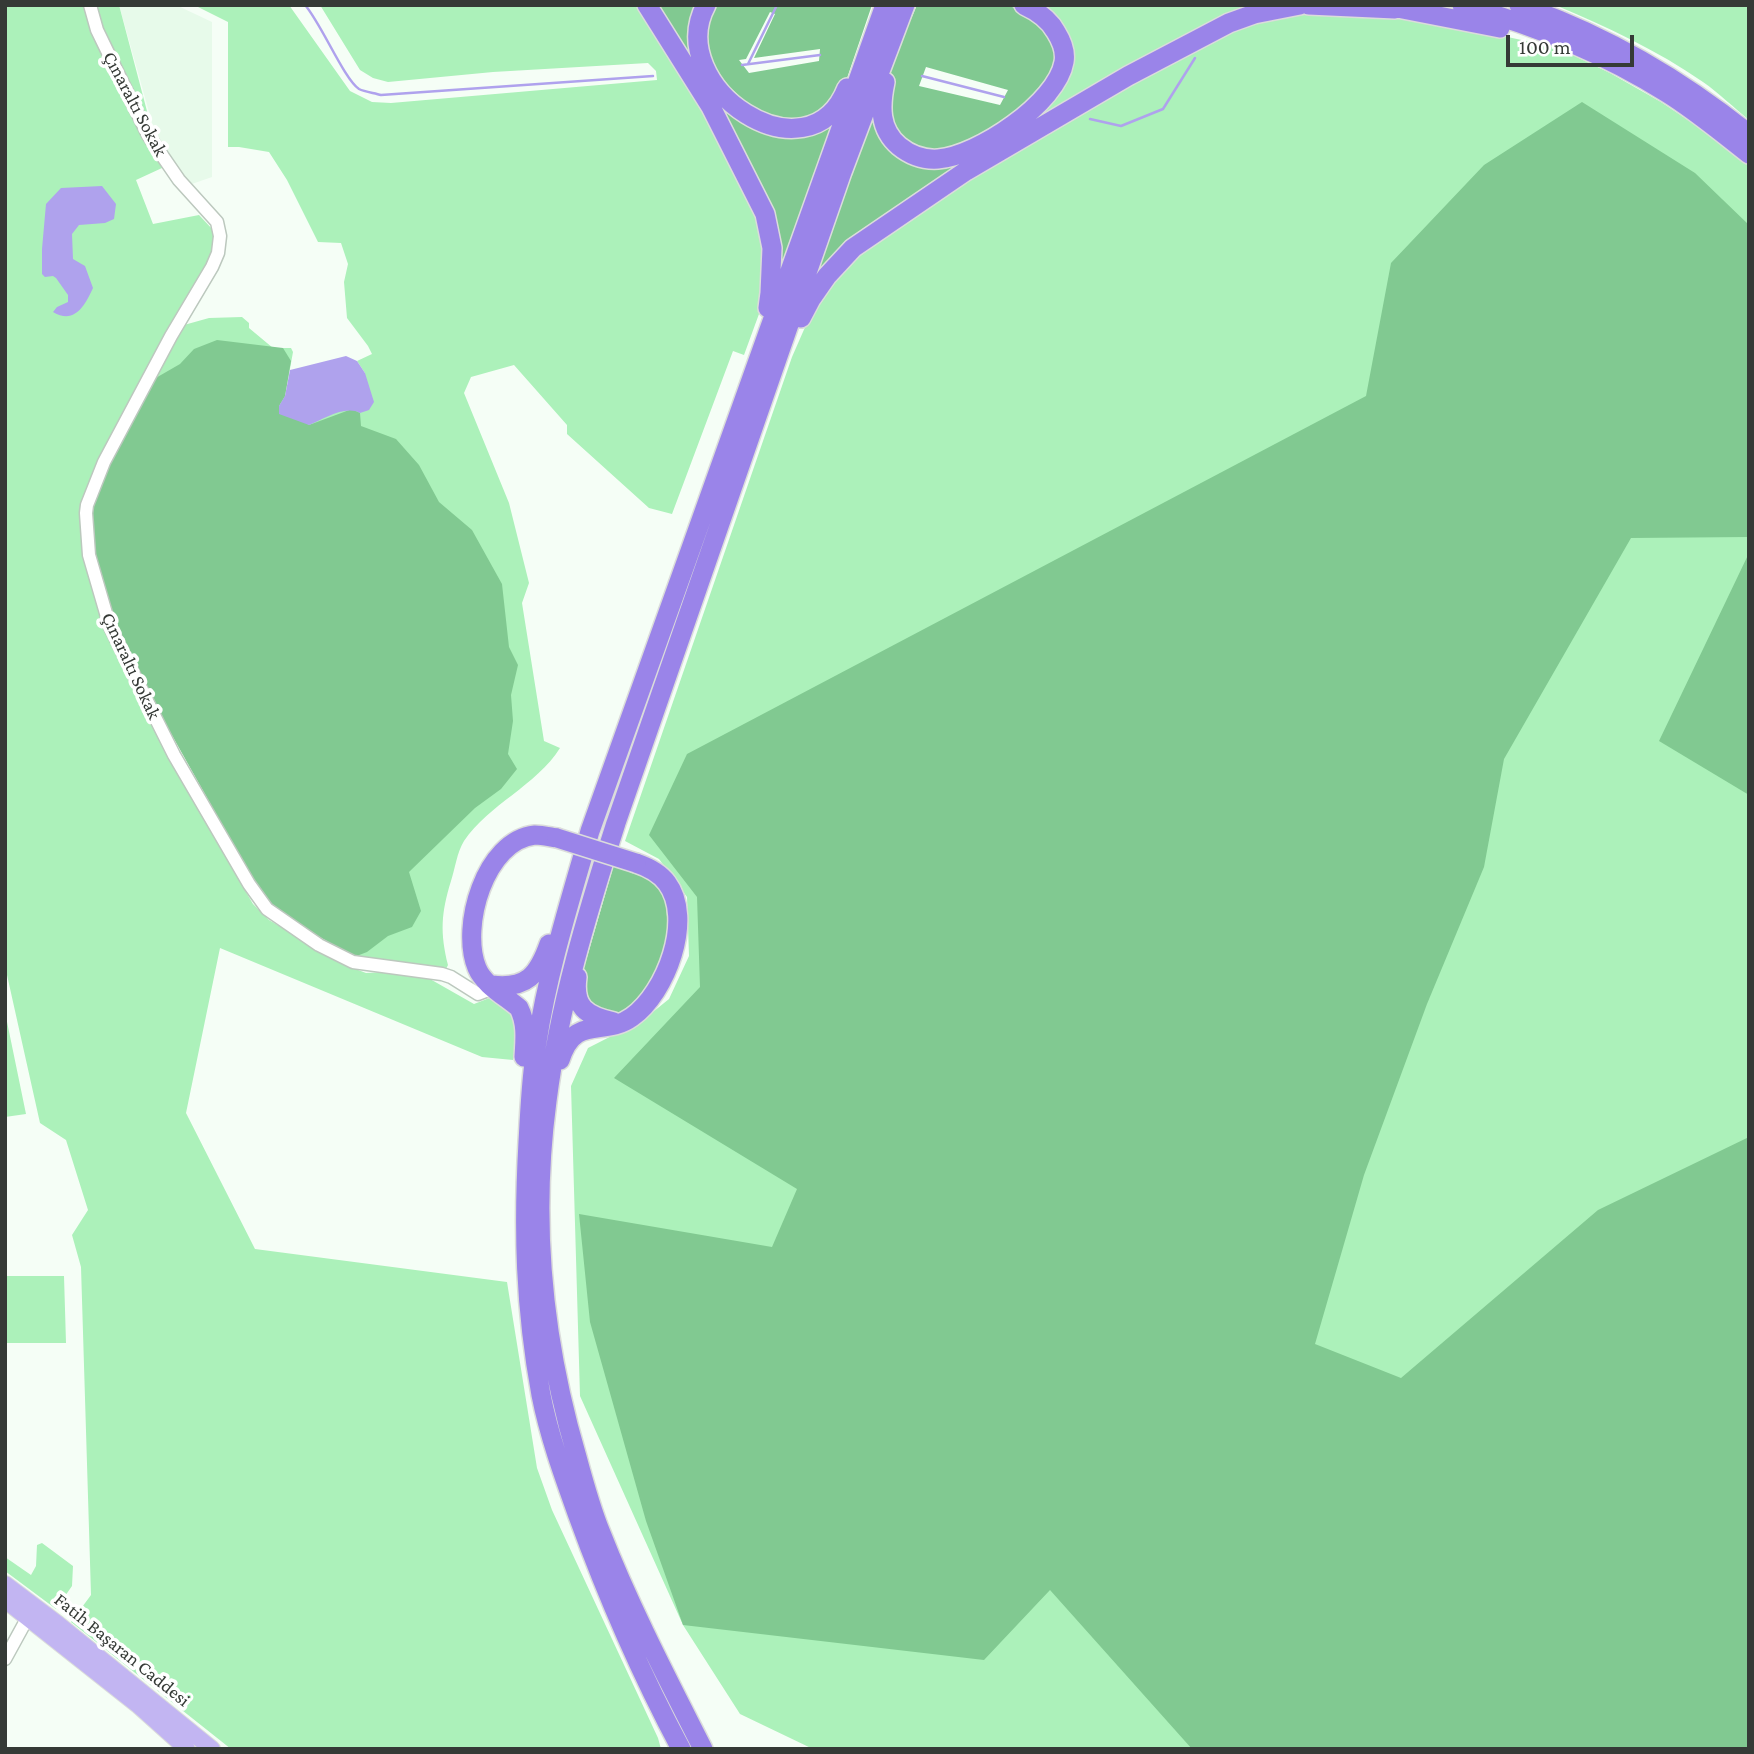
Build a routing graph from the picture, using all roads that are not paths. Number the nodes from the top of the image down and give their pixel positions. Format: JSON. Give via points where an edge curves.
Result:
{"nodes":[{"id":1,"x":90,"y":5,"type":"edge"},
{"id":2,"x":647,"y":5,"type":"edge"},
{"id":3,"x":706,"y":5,"type":"edge"},
{"id":4,"x":905,"y":5,"type":"edge"},
{"id":5,"x":1024,"y":5,"type":"edge"},
{"id":6,"x":1300,"y":5,"type":"edge"},
{"id":7,"x":1309,"y":5,"type":"edge"},
{"id":8,"x":1382,"y":5,"type":"edge"},
{"id":9,"x":1462,"y":5,"type":"edge"},
{"id":10,"x":1522,"y":6,"type":"edge"},
{"id":11,"x":1410,"y":9,"type":"junction"},
{"id":12,"x":886,"y":20,"type":"edge"},
{"id":13,"x":1563,"y":39,"type":"junction"},
{"id":14,"x":1749,"y":134,"type":"edge"},
{"id":15,"x":1749,"y":154,"type":"edge"},
{"id":16,"x":762,"y":345,"type":"junction"},
{"id":17,"x":762,"y":401,"type":"junction"},
{"id":18,"x":590,"y":831,"type":"junction"},
{"id":19,"x":588,"y":911,"type":"junction"},
{"id":20,"x":492,"y":985,"type":"junction"},
{"id":21,"x":618,"y":1023,"type":"junction"},
{"id":22,"x":547,"y":1101,"type":"junction"},
{"id":23,"x":524,"y":1212,"type":"junction"},
{"id":24,"x":5,"y":1584,"type":"edge"},
{"id":25,"x":5,"y":1600,"type":"edge"},
{"id":26,"x":27,"y":1617,"type":"junction"},
{"id":27,"x":5,"y":1659,"type":"edge"},
{"id":28,"x":666,"y":1676,"type":"junction"},
{"id":29,"x":648,"y":1687,"type":"junction"},
{"id":30,"x":187,"y":1749,"type":"edge"},
{"id":31,"x":212,"y":1749,"type":"edge"},
{"id":32,"x":671,"y":1749,"type":"edge"},
{"id":33,"x":681,"y":1749,"type":"edge"},
{"id":34,"x":703,"y":1749,"type":"edge"},
{"id":35,"x":718,"y":1749,"type":"edge"}],
"edges":[{"from":1,"to":20,"type":"street","name":"Çınaraltı Sokak","via":[[97,30],[158,153],[217,222],[220,236],[212,268],[104,462],[87,505],[89,555],[110,628],[174,755],[267,909],[353,962],[442,974],[478,994]]},
{"from":2,"to":16,"type":"highway","via":[[711,107],[765,214],[772,269]]},
{"from":3,"to":12,"type":"highway","via":[[697,27],[699,57],[716,86],[750,117],[789,129],[815,124],[837,106]]},
{"from":4,"to":12,"type":"highway"},
{"from":5,"to":12,"type":"highway","via":[[1051,23],[1062,41],[1064,61],[1055,83],[1003,131],[938,159],[905,151],[891,139],[886,126],[880,107]]},
{"from":6,"to":17,"type":"highway","via":[[1229,23],[1128,76],[966,171],[853,248],[811,299]]},
{"from":7,"to":11,"type":"highway"},
{"from":8,"to":11,"type":"highway"},
{"from":9,"to":13,"type":"highway"},
{"from":10,"to":14,"type":"highway","via":[[1622,48],[1673,78]]},
{"from":11,"to":13,"type":"highway"},
{"from":12,"to":16,"type":"highway"},
{"from":12,"to":17,"type":"highway"},
{"from":13,"to":15,"type":"highway","via":[[1668,93]]},
{"from":16,"to":18,"type":"highway"},
{"from":17,"to":19,"type":"highway"},
{"from":18,"to":20,"type":"highway","via":[[538,969],[519,985]]},
{"from":18,"to":23,"type":"highway","via":[[537,1042]]},
{"from":19,"to":21,"type":"highway","via":[[577,999],[590,1014]]},
{"from":19,"to":22,"type":"highway","via":[[561,1018]]},
{"from":20,"to":21,"type":"highway","bridge":true,"via":[[477,968],[471,944],[482,883],[500,856],[520,840],[536,835],[557,838],[653,870],[671,889],[677,908],[676,940],[668,971],[652,998],[632,1018]]},
{"from":20,"to":23,"type":"highway","via":[[519,1008],[524,1023]]},
{"from":21,"to":22,"type":"highway","via":[[588,1028],[570,1040]]},
{"from":22,"to":28,"type":"highway","via":[[541,1200],[543,1292],[564,1414],[600,1532]]},
{"from":23,"to":29,"type":"highway","via":[[527,1297],[542,1396],[560,1466]]},
{"from":24,"to":31,"type":"main road","name":"Fatih Başaran Caddesi"},
{"from":25,"to":26,"type":"main road","name":"Fatih Başaran Caddesi"},
{"from":26,"to":27,"type":"street"},
{"from":26,"to":30,"type":"main road","name":"Fatih Başaran Caddesi"},
{"from":28,"to":34,"type":"highway"},
{"from":28,"to":35,"type":"highway"},
{"from":29,"to":32,"type":"highway"},
{"from":29,"to":33,"type":"highway"}]}
